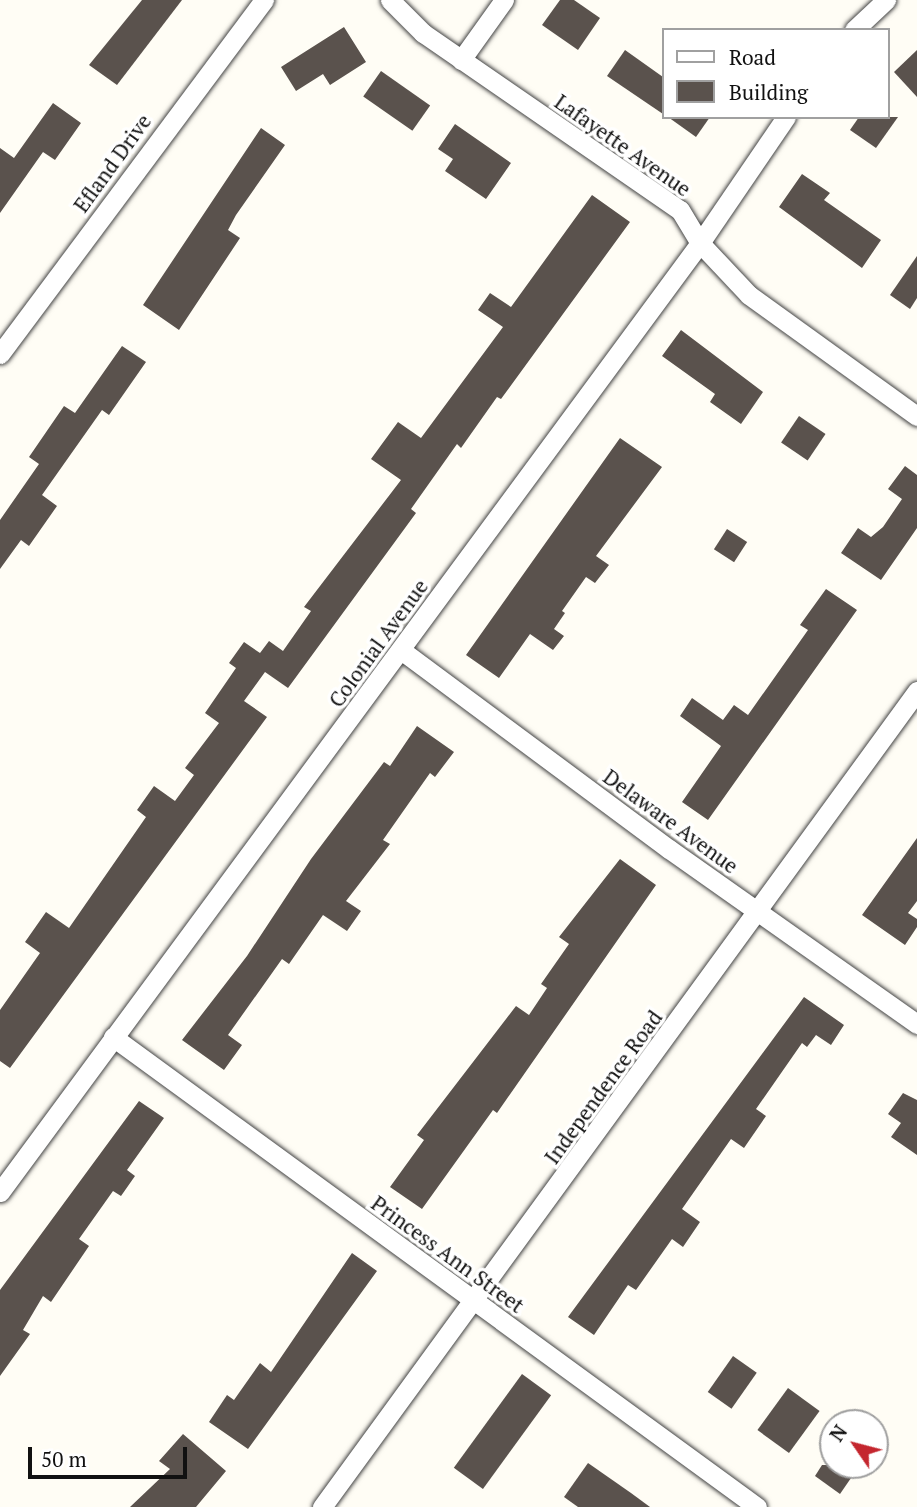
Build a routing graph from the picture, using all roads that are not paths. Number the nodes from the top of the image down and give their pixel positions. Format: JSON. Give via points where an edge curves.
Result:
{"nodes":[{"id":1,"x":264,"y":0,"type":"edge"},
{"id":2,"x":390,"y":0,"type":"edge"},
{"id":3,"x":504,"y":0,"type":"edge"},
{"id":4,"x":886,"y":0,"type":"edge"},
{"id":5,"x":856,"y":28,"type":"edge"},
{"id":6,"x":461,"y":60,"type":"junction"},
{"id":7,"x":785,"y":119,"type":"edge"},
{"id":8,"x":700,"y":243,"type":"junction"},
{"id":9,"x":0,"y":354,"type":"edge"},
{"id":10,"x":917,"y":416,"type":"edge"},
{"id":11,"x":401,"y":650,"type":"junction"},
{"id":12,"x":917,"y":691,"type":"edge"},
{"id":13,"x":760,"y":912,"type":"junction"},
{"id":14,"x":917,"y":1024,"type":"edge"},
{"id":15,"x":113,"y":1037,"type":"junction"},
{"id":16,"x":0,"y":1192,"type":"edge"},
{"id":17,"x":474,"y":1302,"type":"junction"},
{"id":18,"x":322,"y":1507,"type":"edge"},
{"id":19,"x":757,"y":1507,"type":"edge"}],
"edges":[{"from":1,"to":9,"type":"street","name":"Efland Drive"},
{"from":2,"to":6,"type":"street","name":"Lafayette Avenue","via":[[423,33]]},
{"from":3,"to":6,"type":"street"},
{"from":4,"to":5,"type":"street"},
{"from":6,"to":8,"type":"street","name":"Lafayette Avenue","via":[[680,210]]},
{"from":7,"to":8,"type":"street","name":"Colonial Avenue"},
{"from":8,"to":10,"type":"street","name":"Lafayette Avenue","via":[[749,295]]},
{"from":8,"to":11,"type":"street","name":"Colonial Avenue"},
{"from":11,"to":13,"type":"street","name":"Delaware Avenue"},
{"from":11,"to":15,"type":"street","name":"Colonial Avenue"},
{"from":12,"to":13,"type":"street","name":"Independence Road"},
{"from":13,"to":14,"type":"street","name":"Delaware Avenue"},
{"from":13,"to":17,"type":"street","name":"Independence Road"},
{"from":15,"to":16,"type":"street","name":"Colonial Avenue"},
{"from":15,"to":17,"type":"street","name":"Princess Ann Street"},
{"from":17,"to":18,"type":"street","name":"Independence Road"},
{"from":17,"to":19,"type":"street","name":"Princess Ann Street"}]}
